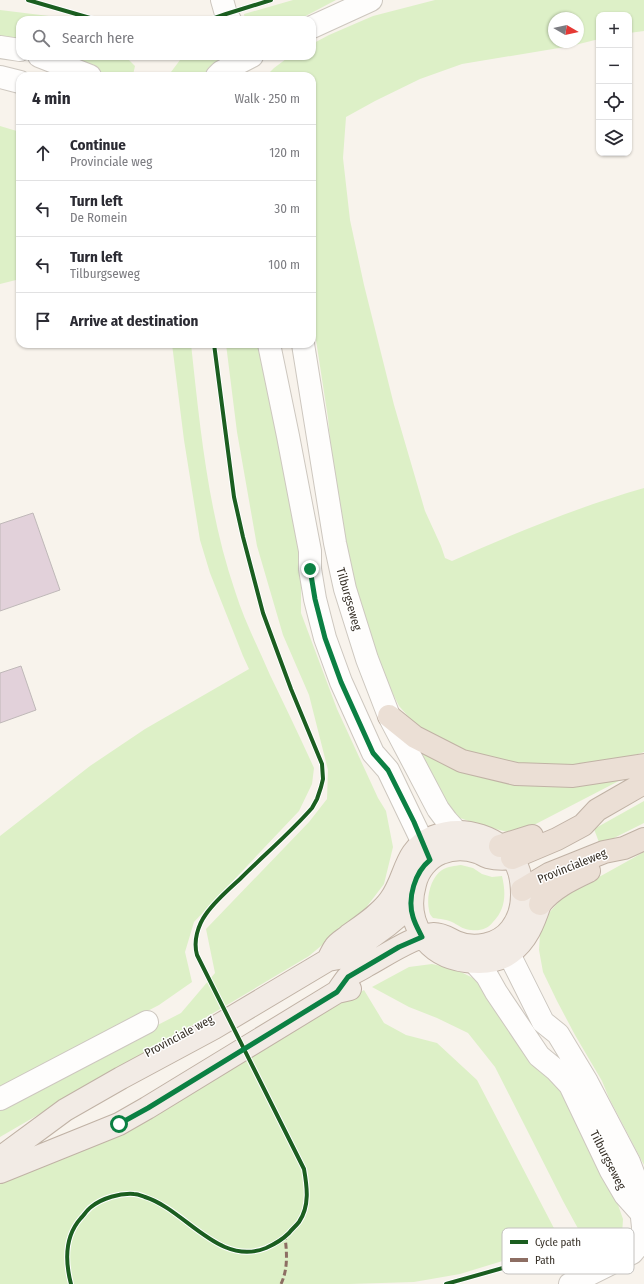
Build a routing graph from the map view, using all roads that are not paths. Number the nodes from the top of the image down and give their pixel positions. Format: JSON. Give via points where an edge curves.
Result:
{"nodes":[{"id":1,"x":222,"y":0,"type":"edge"},
{"id":2,"x":371,"y":0,"type":"edge"},
{"id":3,"x":227,"y":16,"type":"edge"},
{"id":4,"x":316,"y":25,"type":"edge"},
{"id":5,"x":0,"y":47,"type":"edge"},
{"id":6,"x":16,"y":49,"type":"edge"},
{"id":7,"x":49,"y":60,"type":"edge"},
{"id":8,"x":245,"y":60,"type":"edge"},
{"id":9,"x":251,"y":60,"type":"edge"},
{"id":10,"x":80,"y":72,"type":"edge"},
{"id":11,"x":221,"y":72,"type":"edge"},
{"id":12,"x":246,"y":72,"type":"edge"},
{"id":13,"x":0,"y":77,"type":"edge"},
{"id":14,"x":16,"y":81,"type":"edge"},
{"id":15,"x":270,"y":348,"type":"edge"},
{"id":16,"x":304,"y":348,"type":"edge"},
{"id":17,"x":389,"y":716,"type":"junction"},
{"id":18,"x":644,"y":765,"type":"edge"},
{"id":19,"x":644,"y":783,"type":"edge"},
{"id":20,"x":457,"y":832,"type":"junction"},
{"id":21,"x":644,"y":838,"type":"edge"},
{"id":22,"x":624,"y":848,"type":"junction"},
{"id":23,"x":422,"y":852,"type":"junction"},
{"id":24,"x":506,"y":852,"type":"junction"},
{"id":25,"x":522,"y":890,"type":"junction"},
{"id":26,"x":540,"y":904,"type":"joint"},
{"id":27,"x":412,"y":905,"type":"junction"},
{"id":28,"x":428,"y":943,"type":"junction"},
{"id":29,"x":512,"y":944,"type":"junction"},
{"id":30,"x":328,"y":960,"type":"junction"},
{"id":31,"x":475,"y":963,"type":"junction"},
{"id":32,"x":147,"y":1022,"type":"dead end"},
{"id":33,"x":0,"y":1099,"type":"edge"},
{"id":34,"x":0,"y":1158,"type":"edge"},
{"id":35,"x":0,"y":1172,"type":"edge"},
{"id":36,"x":643,"y":1223,"type":"edge"},
{"id":37,"x":634,"y":1250,"type":"edge"},
{"id":38,"x":589,"y":1274,"type":"edge"},
{"id":39,"x":570,"y":1284,"type":"edge"}],
"edges":[{"from":1,"to":3,"type":"street"},
{"from":2,"to":4,"type":"street"},
{"from":5,"to":6,"type":"street"},
{"from":7,"to":10,"type":"street"},
{"from":8,"to":11,"type":"street"},
{"from":9,"to":12,"type":"street"},
{"from":13,"to":14,"type":"street"},
{"from":15,"to":23,"type":"street","via":[[310,551],[316,606],[325,638],[338,675],[373,753],[388,770]]},
{"from":16,"to":17,"type":"street","name":"Tilburgseweg","via":[[335,543],[345,589],[367,659]]},
{"from":17,"to":18,"type":"highway","via":[[415,737],[462,761],[516,774],[573,776]]},
{"from":17,"to":20,"type":"street","name":"Tilburgseweg","via":[[438,809]]},
{"from":19,"to":24,"type":"highway","via":[[597,810],[583,825],[557,839]]},
{"from":20,"to":23,"type":"main road","via":[[433,837]]},
{"from":20,"to":24,"type":"main road","via":[[483,836]]},
{"from":21,"to":22,"type":"highway","name":"Provincialeweg"},
{"from":22,"to":25,"type":"highway","name":"Provincialeweg","via":[[604,852],[549,874]]},
{"from":22,"to":26,"type":"highway","name":"Provincialeweg","via":[[610,862],[558,887]]},
{"from":23,"to":24,"type":"main road","via":[[440,853],[459,849],[502,859]]},
{"from":23,"to":27,"type":"main road","via":[[424,864],[416,880]]},
{"from":23,"to":30,"type":"main road","name":"Provinciale weg","via":[[408,860],[390,900],[335,946]]},
{"from":24,"to":25,"type":"main road","via":[[518,867]]},
{"from":25,"to":29,"type":"main road","via":[[522,902],[511,930]]},
{"from":26,"to":29,"type":"main road","via":[[527,934]]},
{"from":27,"to":28,"type":"main road","via":[[417,928]]},
{"from":27,"to":30,"type":"main road","name":"Provinciale weg","via":[[344,957]]},
{"from":28,"to":29,"type":"main road","via":[[434,934],[446,936],[466,946],[493,942]]},
{"from":28,"to":31,"type":"main road","via":[[449,957]]},
{"from":28,"to":35,"type":"main road","via":[[400,963],[356,988],[337,992],[119,1124]]},
{"from":29,"to":31,"type":"main road","via":[[498,959]]},
{"from":29,"to":36,"type":"street","name":"Tilburgseweg","via":[[543,1022],[558,1034],[587,1082],[629,1162],[639,1189]]},
{"from":30,"to":34,"type":"main road","name":"Provinciale weg","via":[[214,1028],[65,1110]]},
{"from":31,"to":36,"type":"street","name":"Tilburgseweg","via":[[487,976],[539,1056],[570,1085],[611,1171]]},
{"from":32,"to":33,"type":"street"},
{"from":36,"to":37,"type":"street","via":[[642,1238]]},
{"from":38,"to":39,"type":"street"}]}
